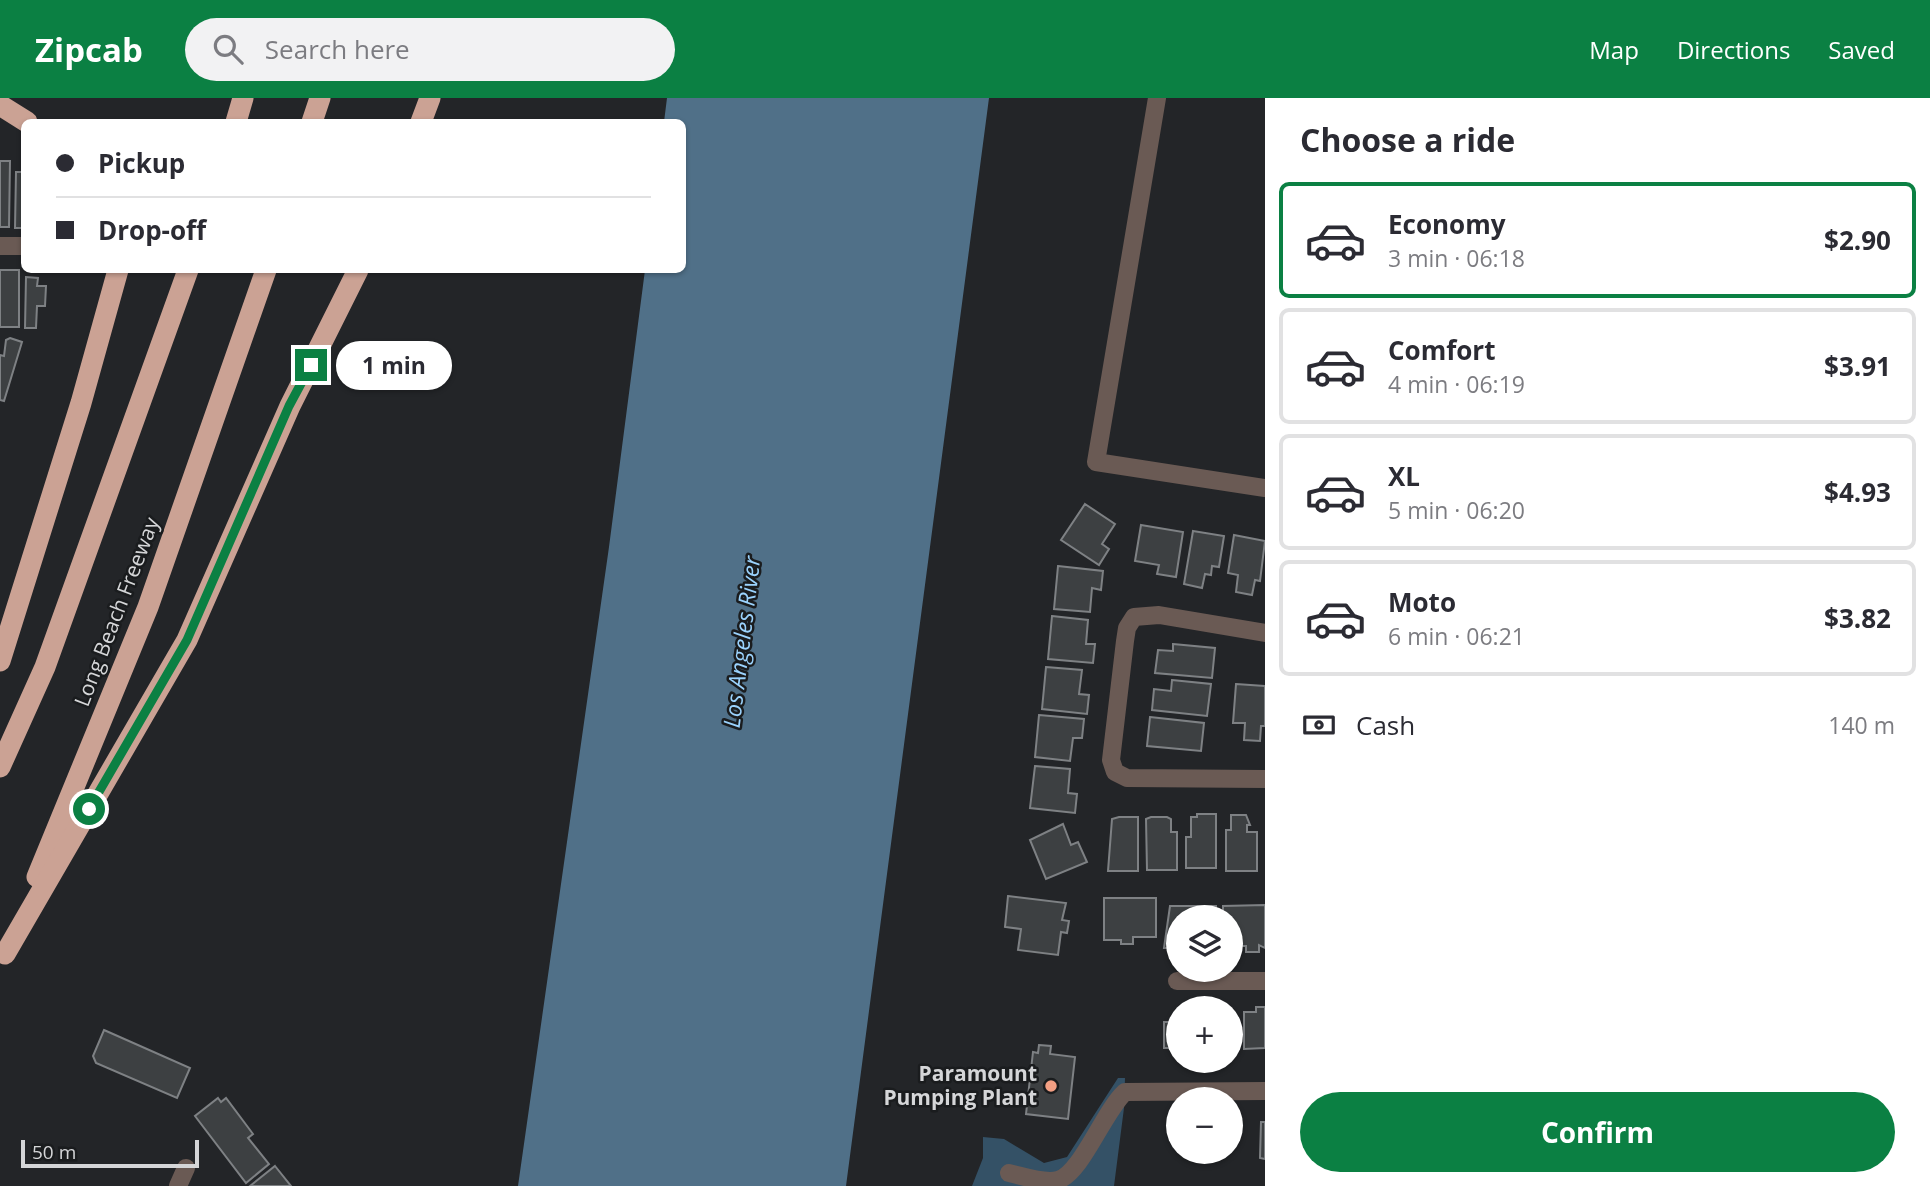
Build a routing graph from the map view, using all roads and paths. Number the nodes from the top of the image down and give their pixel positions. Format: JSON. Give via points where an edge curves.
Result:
{"nodes":[{"id":1,"x":243,"y":98,"type":"edge"},
{"id":2,"x":320,"y":98,"type":"edge"},
{"id":3,"x":430,"y":98,"type":"edge"},
{"id":4,"x":1157,"y":98,"type":"edge"},
{"id":5,"x":0,"y":105,"type":"edge"},
{"id":6,"x":22,"y":119,"type":"edge"},
{"id":7,"x":237,"y":119,"type":"edge"},
{"id":8,"x":313,"y":119,"type":"edge"},
{"id":9,"x":422,"y":119,"type":"edge"},
{"id":10,"x":0,"y":246,"type":"edge"},
{"id":11,"x":21,"y":246,"type":"edge"},
{"id":12,"x":117,"y":273,"type":"edge"},
{"id":13,"x":187,"y":273,"type":"edge"},
{"id":14,"x":265,"y":273,"type":"edge"},
{"id":15,"x":356,"y":273,"type":"edge"},
{"id":16,"x":1265,"y":488,"type":"edge"},
{"id":17,"x":1265,"y":633,"type":"edge"},
{"id":18,"x":0,"y":661,"type":"edge"},
{"id":19,"x":0,"y":767,"type":"edge"},
{"id":20,"x":1265,"y":779,"type":"edge"},
{"id":21,"x":2,"y":960,"type":"edge"},
{"id":22,"x":1243,"y":981,"type":"edge"},
{"id":23,"x":1265,"y":981,"type":"edge"},
{"id":24,"x":1265,"y":1091,"type":"edge"},
{"id":25,"x":186,"y":1168,"type":"dead end"},
{"id":26,"x":1009,"y":1173,"type":"dead end"},
{"id":27,"x":1037,"y":1182,"type":"edge"},
{"id":28,"x":178,"y":1186,"type":"edge"}],
"edges":[{"from":1,"to":7,"type":"highway"},
{"from":2,"to":8,"type":"highway"},
{"from":3,"to":9,"type":"highway"},
{"from":4,"to":16,"type":"street","via":[[1096,462]]},
{"from":5,"to":6,"type":"highway"},
{"from":10,"to":11,"type":"street"},
{"from":12,"to":18,"type":"highway"},
{"from":13,"to":19,"type":"highway","via":[[45,667]]},
{"from":14,"to":21,"type":"highway","name":"Long Beach Freeway","via":[[148,607]]},
{"from":15,"to":21,"type":"highway","via":[[289,406],[187,640]]},
{"from":17,"to":20,"type":"street","via":[[1159,615],[1134,617],[1125,640],[1111,760],[1115,772],[1127,778]]},
{"from":22,"to":23,"type":"street"},
{"from":24,"to":27,"type":"street","via":[[1125,1092],[1112,1104],[1066,1176]]},
{"from":25,"to":28,"type":"street"},
{"from":26,"to":27,"type":"street"}]}
